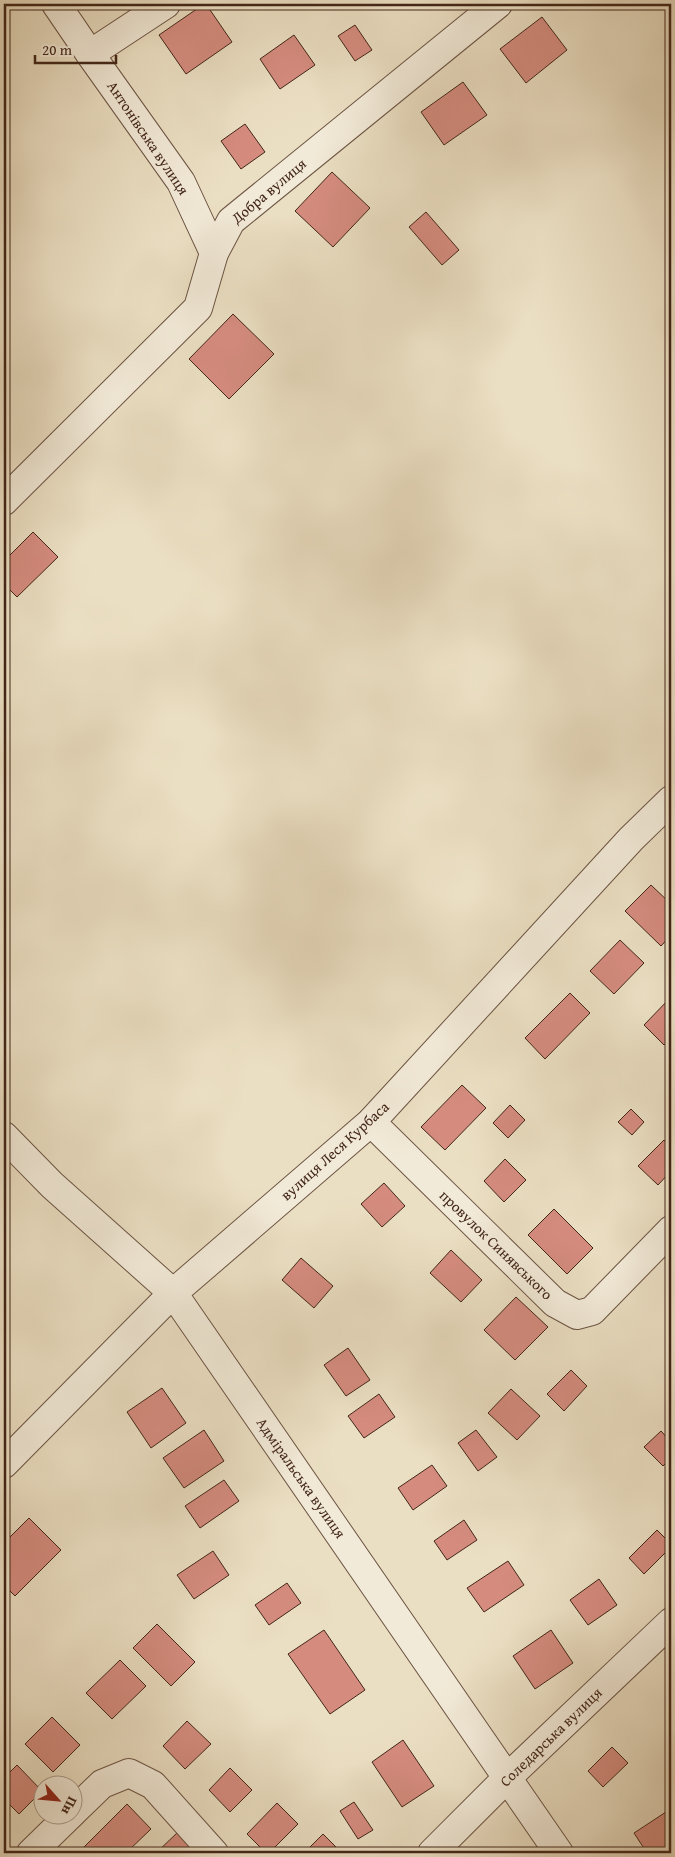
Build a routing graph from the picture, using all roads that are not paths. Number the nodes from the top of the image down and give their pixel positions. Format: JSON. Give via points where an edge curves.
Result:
{"nodes":[{"id":1,"x":56,"y":4,"type":"edge"},
{"id":2,"x":166,"y":4,"type":"edge"},
{"id":3,"x":498,"y":4,"type":"edge"},
{"id":4,"x":90,"y":54,"type":"junction"},
{"id":5,"x":214,"y":253,"type":"junction"},
{"id":6,"x":4,"y":501,"type":"edge"},
{"id":7,"x":671,"y":800,"type":"edge"},
{"id":8,"x":371,"y":1122,"type":"junction"},
{"id":9,"x":4,"y":1136,"type":"edge"},
{"id":10,"x":671,"y":1230,"type":"edge"},
{"id":11,"x":173,"y":1293,"type":"junction"},
{"id":12,"x":4,"y":1464,"type":"edge"},
{"id":13,"x":671,"y":1622,"type":"edge"},
{"id":14,"x":508,"y":1777,"type":"junction"},
{"id":15,"x":82,"y":1804,"type":"edge"},
{"id":16,"x":61,"y":1824,"type":"edge"},
{"id":17,"x":31,"y":1853,"type":"edge"},
{"id":18,"x":214,"y":1853,"type":"edge"},
{"id":19,"x":432,"y":1853,"type":"edge"},
{"id":20,"x":559,"y":1853,"type":"edge"}],
"edges":[{"from":1,"to":4,"type":"street","name":"Антонівська вулиця"},
{"from":2,"to":4,"type":"street"},
{"from":3,"to":5,"type":"street","name":"Добра вулиця","via":[[231,221]]},
{"from":4,"to":5,"type":"street","name":"Антонівська вулиця","via":[[181,182]]},
{"from":5,"to":6,"type":"street","name":"Добра вулиця","via":[[198,308]]},
{"from":7,"to":8,"type":"street","name":"вулиця Леся Курбаса"},
{"from":8,"to":10,"type":"street","name":"провулок Синявського","via":[[555,1303],[576,1314],[592,1311]]},
{"from":8,"to":11,"type":"street","name":"вулиця Леся Курбаса"},
{"from":9,"to":11,"type":"street","name":"Адміральська вулиця","via":[[52,1185]]},
{"from":11,"to":12,"type":"street","name":"вулиця Леся Курбаса"},
{"from":11,"to":14,"type":"street","name":"Адміральська вулиця"},
{"from":13,"to":14,"type":"street","name":"Соледарська вулиця"},
{"from":14,"to":19,"type":"street","name":"Соледарська вулиця"},
{"from":14,"to":20,"type":"street","name":"Адміральська вулиця"},
{"from":15,"to":18,"type":"street","via":[[102,1784],[129,1773],[153,1785]]},
{"from":16,"to":17,"type":"street"}]}
